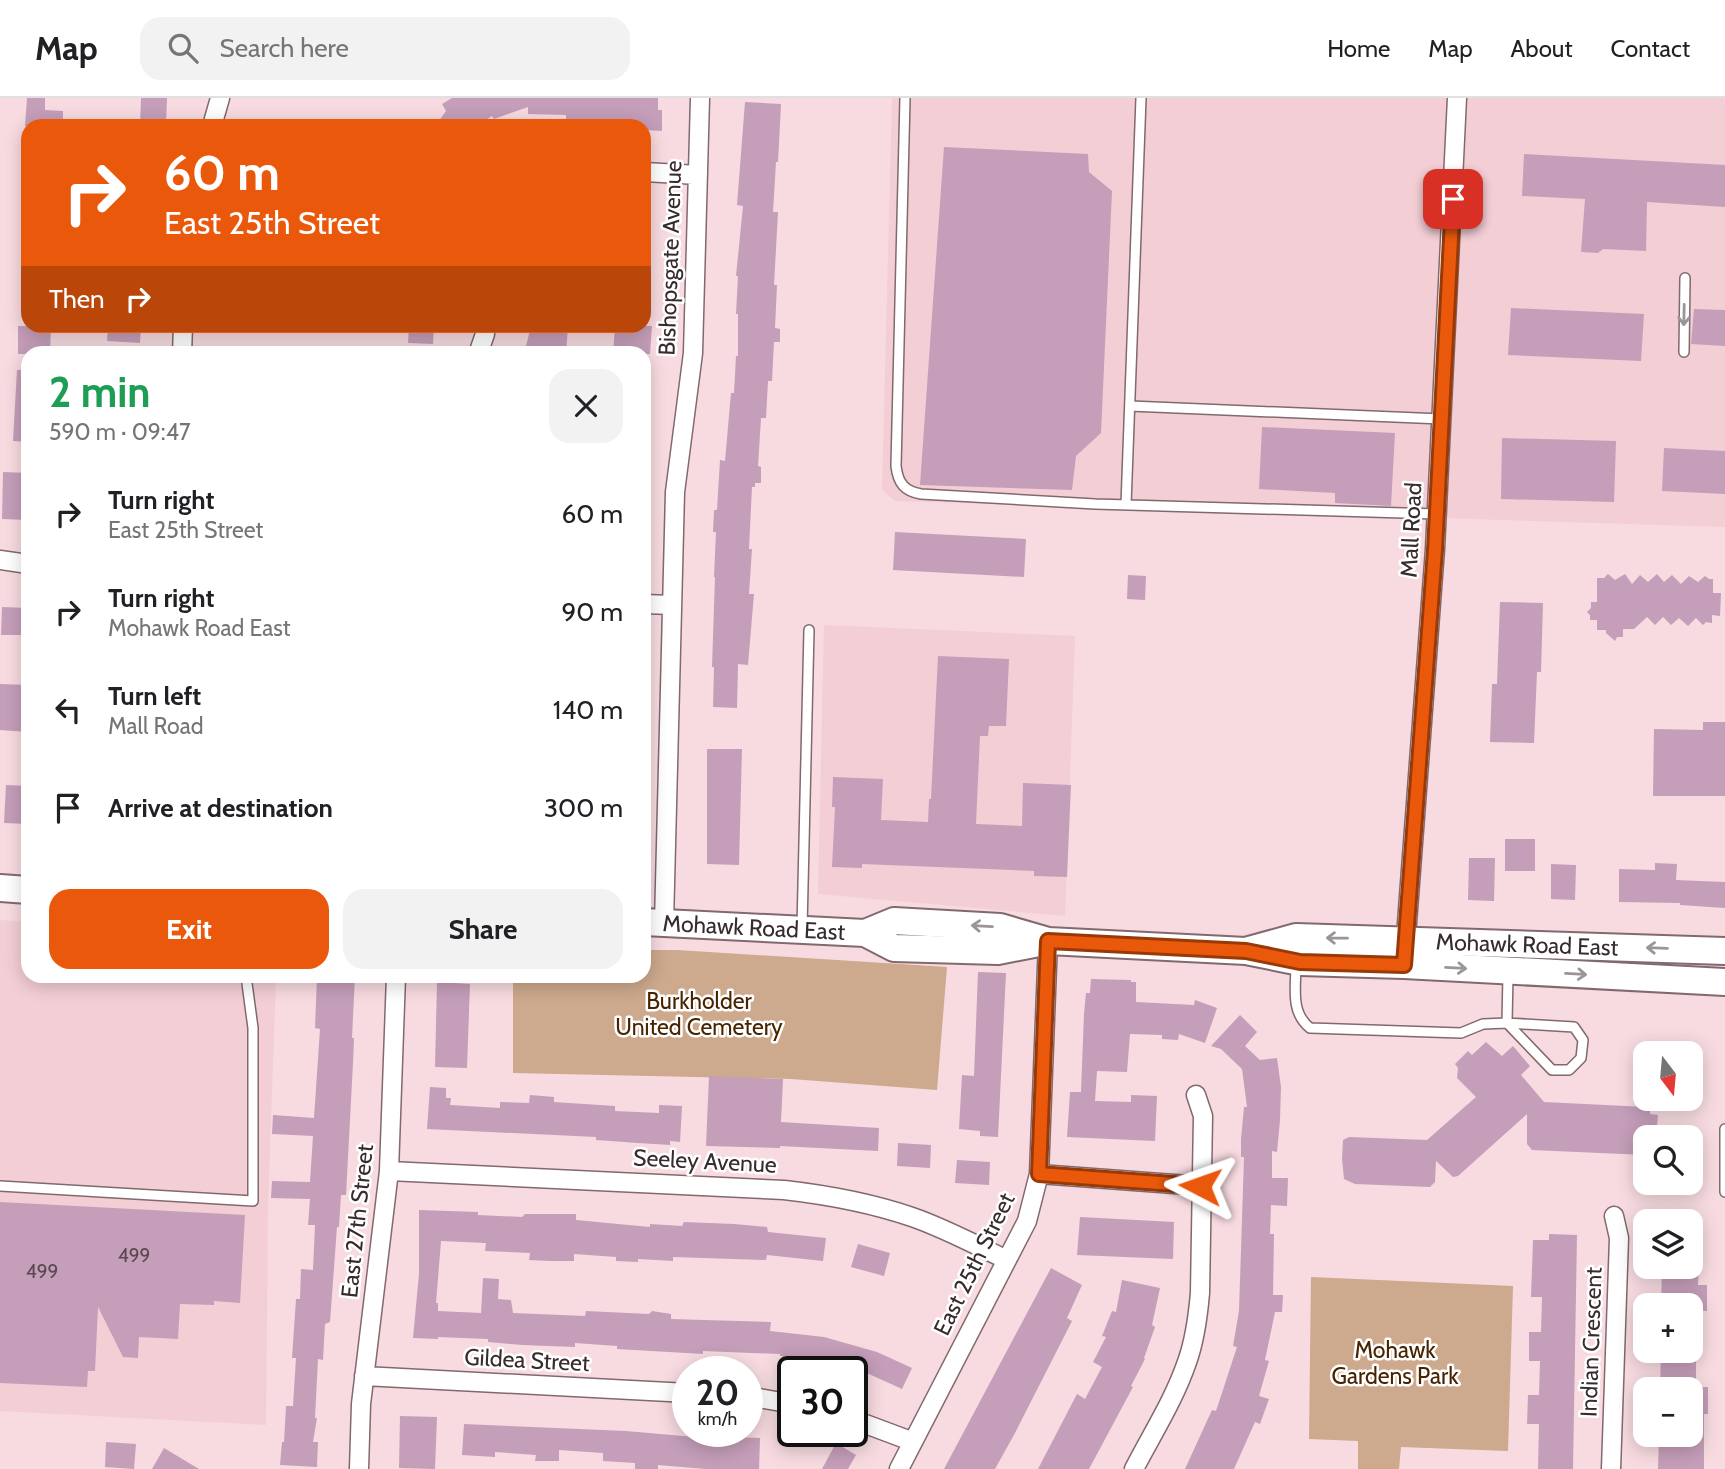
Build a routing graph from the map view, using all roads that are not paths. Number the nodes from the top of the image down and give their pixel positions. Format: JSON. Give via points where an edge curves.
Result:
{"nodes":[{"id":1,"x":220,"y":98,"type":"edge"},
{"id":2,"x":700,"y":98,"type":"edge"},
{"id":3,"x":905,"y":98,"type":"edge"},
{"id":4,"x":1141,"y":98,"type":"edge"},
{"id":5,"x":1457,"y":98,"type":"edge"},
{"id":6,"x":214,"y":119,"type":"edge"},
{"id":7,"x":651,"y":172,"type":"edge"},
{"id":8,"x":698,"y":175,"type":"junction"},
{"id":9,"x":1685,"y":278,"type":"dead end"},
{"id":10,"x":1684,"y":352,"type":"dead end"},
{"id":11,"x":1130,"y":406,"type":"junction"},
{"id":12,"x":1442,"y":419,"type":"junction"},
{"id":13,"x":1126,"y":505,"type":"junction"},
{"id":14,"x":1437,"y":514,"type":"junction"},
{"id":15,"x":0,"y":561,"type":"edge"},
{"id":16,"x":21,"y":563,"type":"edge"},
{"id":17,"x":651,"y":604,"type":"edge"},
{"id":18,"x":671,"y":605,"type":"junction"},
{"id":19,"x":808,"y":629,"type":"dead end"},
{"id":20,"x":0,"y":888,"type":"edge"},
{"id":21,"x":21,"y":890,"type":"edge"},
{"id":22,"x":654,"y":922,"type":"edge"},
{"id":23,"x":802,"y":930,"type":"junction"},
{"id":24,"x":1048,"y":941,"type":"junction"},
{"id":25,"x":1246,"y":951,"type":"junction"},
{"id":26,"x":1725,"y":951,"type":"edge"},
{"id":27,"x":1405,"y":952,"type":"junction"},
{"id":28,"x":1296,"y":962,"type":"junction"},
{"id":29,"x":1508,"y":971,"type":"junction"},
{"id":30,"x":1725,"y":982,"type":"edge"},
{"id":31,"x":247,"y":983,"type":"edge"},
{"id":32,"x":396,"y":983,"type":"edge"},
{"id":33,"x":1507,"y":1023,"type":"junction"},
{"id":34,"x":1196,"y":1095,"type":"dead end"},
{"id":35,"x":1725,"y":1129,"type":"edge"},
{"id":36,"x":389,"y":1171,"type":"junction"},
{"id":37,"x":1039,"y":1174,"type":"junction"},
{"id":38,"x":0,"y":1186,"type":"edge"},
{"id":39,"x":1200,"y":1186,"type":"junction"},
{"id":40,"x":1725,"y":1192,"type":"edge"},
{"id":41,"x":1614,"y":1216,"type":"dead end"},
{"id":42,"x":1007,"y":1260,"type":"junction"},
{"id":43,"x":364,"y":1376,"type":"junction"},
{"id":44,"x":672,"y":1391,"type":"edge"},
{"id":45,"x":868,"y":1425,"type":"edge"},
{"id":46,"x":912,"y":1441,"type":"junction"},
{"id":47,"x":359,"y":1469,"type":"edge"},
{"id":48,"x":899,"y":1469,"type":"edge"},
{"id":49,"x":1134,"y":1469,"type":"edge"},
{"id":50,"x":1611,"y":1469,"type":"edge"}],
"edges":[{"from":1,"to":6,"type":"street"},
{"from":2,"to":8,"type":"street","name":"Bishopsgate Avenue"},
{"from":3,"to":13,"type":"lane","via":[[896,466],[901,484],[921,494]]},
{"from":4,"to":11,"type":"lane"},
{"from":5,"to":12,"type":"street","name":"Mall Road"},
{"from":7,"to":8,"type":"street"},
{"from":8,"to":18,"type":"street","name":"Bishopsgate Avenue","via":[[693,353],[675,492]]},
{"from":9,"to":10,"type":"lane","one_way":true},
{"from":11,"to":12,"type":"lane"},
{"from":11,"to":13,"type":"lane"},
{"from":12,"to":14,"type":"street","name":"Mall Road"},
{"from":13,"to":14,"type":"lane"},
{"from":14,"to":27,"type":"street","name":"Mall Road"},
{"from":15,"to":16,"type":"street"},
{"from":17,"to":18,"type":"street"},
{"from":18,"to":22,"type":"street","name":"Bishopsgate Avenue"},
{"from":19,"to":23,"type":"lane"},
{"from":20,"to":21,"type":"main road"},
{"from":22,"to":23,"type":"main road","name":"Mohawk Road East"},
{"from":23,"to":24,"type":"main road","name":"Mohawk Road East","via":[[865,933],[894,948],[998,951]]},
{"from":24,"to":25,"type":"main road","name":"Mohawk Road East"},
{"from":24,"to":37,"type":"street","name":"East 25th Street"},
{"from":27,"to":25,"type":"main road","name":"Mohawk Road East","one_way":true,"via":[[1296,937]]},
{"from":25,"to":28,"type":"main road","name":"Mohawk Road East"},
{"from":26,"to":27,"type":"main road","name":"Mohawk Road East","one_way":true},
{"from":27,"to":28,"type":"main road","name":"Mohawk Road East"},
{"from":27,"to":29,"type":"main road","name":"Mohawk Road East","one_way":true},
{"from":28,"to":33,"type":"lane","via":[[1295,1009],[1310,1028],[1461,1033],[1483,1024]]},
{"from":29,"to":30,"type":"main road","name":"Mohawk Road East","one_way":true},
{"from":29,"to":33,"type":"lane"},
{"from":31,"to":38,"type":"lane","via":[[253,1028],[253,1201]]},
{"from":32,"to":36,"type":"street","name":"East 27th Street"},
{"from":33,"to":33,"type":"lane","via":[[1574,1027],[1583,1040],[1581,1058],[1569,1070],[1552,1070]]},
{"from":34,"to":39,"type":"street","via":[[1203,1116]]},
{"from":35,"to":40,"type":"lane"},
{"from":36,"to":42,"type":"street","name":"Seeley Avenue","via":[[784,1189],[915,1218]]},
{"from":36,"to":43,"type":"street","name":"East 27th Street"},
{"from":37,"to":39,"type":"street"},
{"from":37,"to":42,"type":"street","name":"East 25th Street","via":[[1027,1221]]},
{"from":39,"to":49,"type":"street","via":[[1197,1322],[1174,1394]]},
{"from":41,"to":50,"type":"street","name":"Indian Crescent","via":[[1619,1238]]},
{"from":42,"to":46,"type":"street","name":"East 25th Street"},
{"from":43,"to":44,"type":"street","name":"Gildea Street"},
{"from":43,"to":47,"type":"street","name":"East 27th Street"},
{"from":45,"to":46,"type":"street"},
{"from":46,"to":48,"type":"street","name":"East 25th Street"}]}
